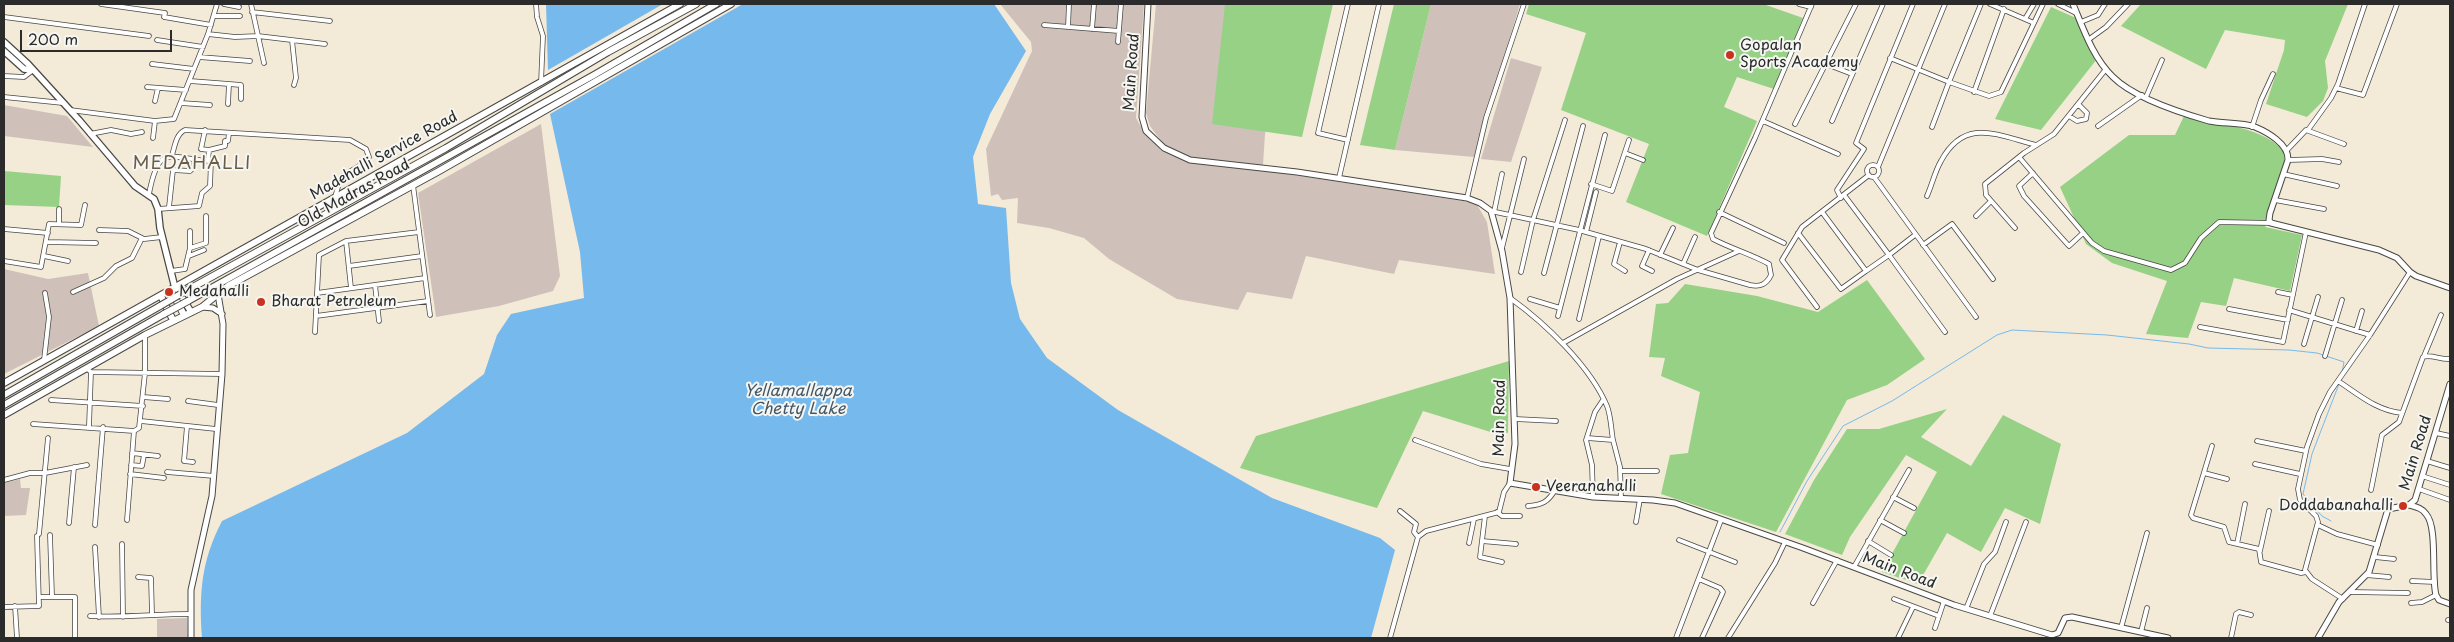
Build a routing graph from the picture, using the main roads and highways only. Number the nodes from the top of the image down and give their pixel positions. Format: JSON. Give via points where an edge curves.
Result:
{"nodes":[{"id":1,"x":680,"y":4,"type":"edge"},
{"id":2,"x":696,"y":4,"type":"edge"},
{"id":3,"x":716,"y":4,"type":"edge"},
{"id":4,"x":732,"y":4,"type":"edge"},
{"id":5,"x":4,"y":42,"type":"edge"},
{"id":6,"x":4,"y":51,"type":"edge"},
{"id":7,"x":32,"y":70,"type":"junction"},
{"id":8,"x":590,"y":81,"type":"junction"},
{"id":9,"x":174,"y":288,"type":"junction"},
{"id":10,"x":161,"y":296,"type":"junction"},
{"id":11,"x":187,"y":313,"type":"junction"},
{"id":12,"x":173,"y":320,"type":"junction"},
{"id":13,"x":4,"y":383,"type":"edge"},
{"id":14,"x":4,"y":395,"type":"edge"},
{"id":15,"x":4,"y":405,"type":"edge"},
{"id":16,"x":4,"y":415,"type":"edge"}],
"edges":[{"from":1,"to":9,"type":"main road","name":"Madehalli Service Road"},
{"from":2,"to":14,"type":"main road","name":"Old Madras Road","bridge":true},
{"from":3,"to":8,"type":"main road","name":"Old Madras Road"},
{"from":4,"to":8,"type":"main road"},
{"from":5,"to":7,"type":"main road"},
{"from":6,"to":7,"type":"main road","via":[[24,69]]},
{"from":7,"to":9,"type":"main road","via":[[135,186],[149,194],[158,208]]},
{"from":8,"to":11,"type":"main road","via":[[413,185],[228,286],[202,307]]},
{"from":8,"to":15,"type":"main road","name":"Old Madras Road","bridge":true,"via":[[540,104]]},
{"from":9,"to":10,"type":"main road","name":"Madehalli Service Road"},
{"from":9,"to":11,"type":"main road"},
{"from":10,"to":12,"type":"main road"},
{"from":10,"to":13,"type":"main road","name":"Madehalli Service Road"},
{"from":11,"to":12,"type":"main road"},
{"from":12,"to":16,"type":"main road"}]}
